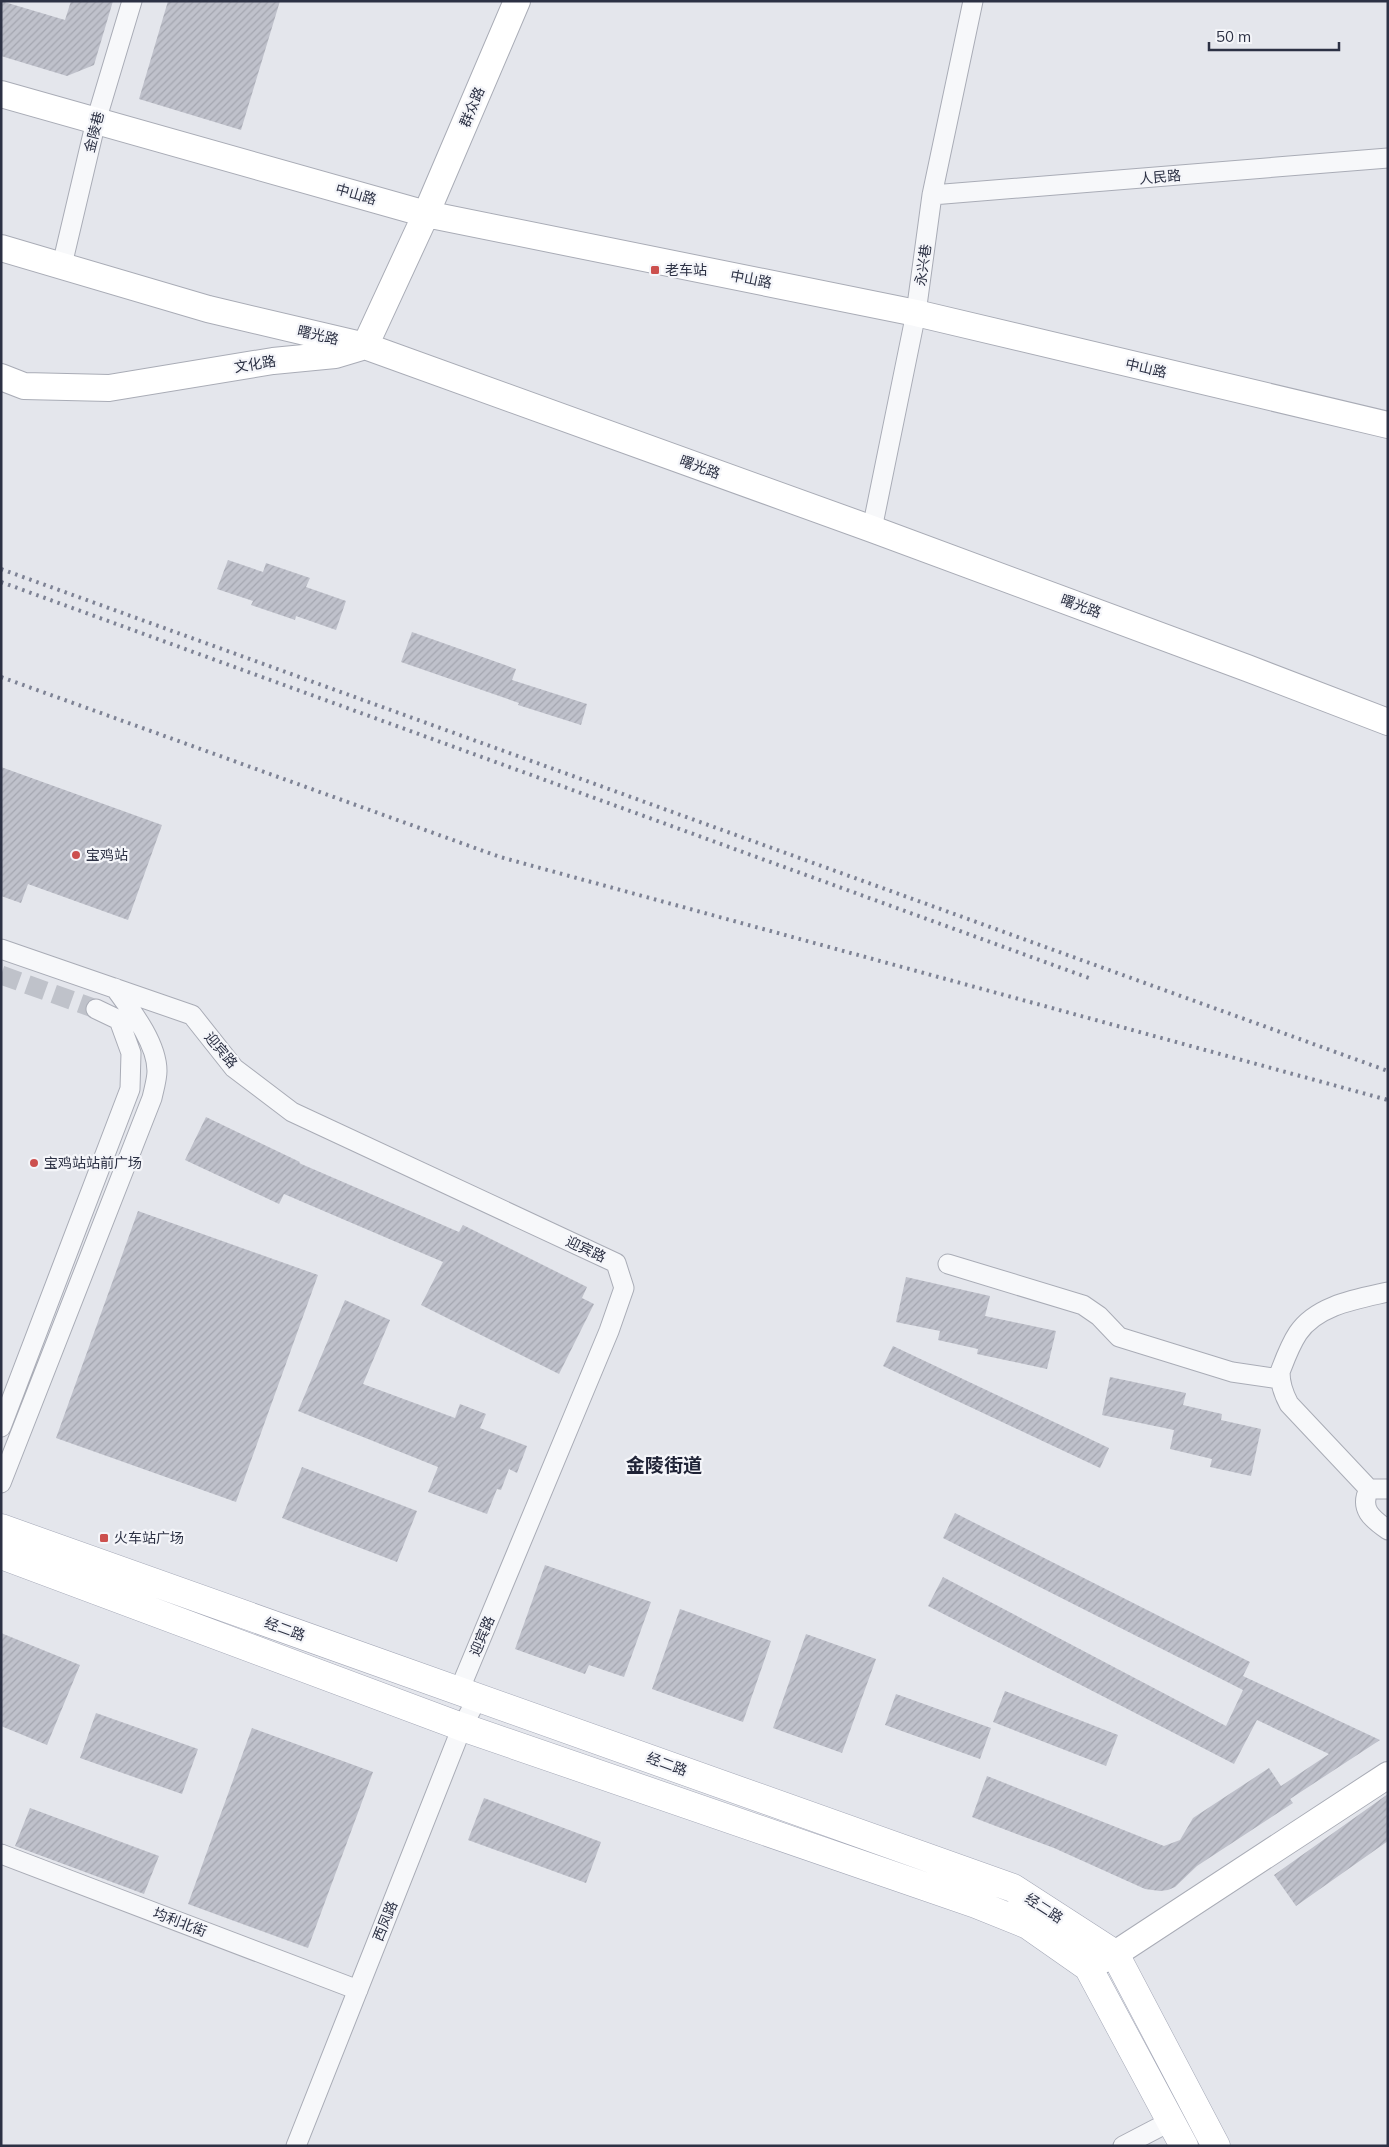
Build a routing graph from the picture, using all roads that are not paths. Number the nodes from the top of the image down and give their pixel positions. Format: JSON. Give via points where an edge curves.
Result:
{"nodes":[{"id":1,"x":132,"y":1,"type":"edge"},
{"id":2,"x":517,"y":1,"type":"edge"},
{"id":3,"x":973,"y":1,"type":"edge"},
{"id":4,"x":1,"y":94,"type":"edge"},
{"id":5,"x":96,"y":121,"type":"junction"},
{"id":6,"x":1388,"y":158,"type":"edge"},
{"id":7,"x":932,"y":195,"type":"junction"},
{"id":8,"x":426,"y":214,"type":"junction"},
{"id":9,"x":1,"y":248,"type":"edge"},
{"id":10,"x":62,"y":265,"type":"junction"},
{"id":11,"x":916,"y":313,"type":"junction"},
{"id":12,"x":364,"y":346,"type":"junction"},
{"id":13,"x":1,"y":377,"type":"edge"},
{"id":14,"x":1388,"y":425,"type":"edge"},
{"id":15,"x":872,"y":529,"type":"junction"},
{"id":16,"x":1388,"y":722,"type":"edge"},
{"id":17,"x":1,"y":949,"type":"edge"},
{"id":18,"x":115,"y":988,"type":"junction"},
{"id":19,"x":96,"y":1008,"type":"tunnel mouth"},
{"id":20,"x":948,"y":1264,"type":"dead end"},
{"id":21,"x":1388,"y":1292,"type":"edge"},
{"id":22,"x":1280,"y":1379,"type":"junction"},
{"id":23,"x":1,"y":1427,"type":"edge"},
{"id":24,"x":1,"y":1483,"type":"edge"},
{"id":25,"x":1369,"y":1489,"type":"junction"},
{"id":26,"x":1388,"y":1489,"type":"edge"},
{"id":27,"x":1,"y":1528,"type":"edge"},
{"id":28,"x":1388,"y":1530,"type":"edge"},
{"id":29,"x":1,"y":1555,"type":"edge"},
{"id":30,"x":468,"y":1694,"type":"junction"},
{"id":31,"x":462,"y":1727,"type":"junction"},
{"id":32,"x":1388,"y":1775,"type":"edge"},
{"id":33,"x":1,"y":1854,"type":"edge"},
{"id":34,"x":1114,"y":1954,"type":"junction"},
{"id":35,"x":1088,"y":1967,"type":"junction"},
{"id":36,"x":358,"y":1990,"type":"junction"},
{"id":37,"x":1171,"y":2121,"type":"junction"},
{"id":38,"x":296,"y":2146,"type":"edge"},
{"id":39,"x":1123,"y":2146,"type":"edge"},
{"id":40,"x":1184,"y":2146,"type":"edge"},
{"id":41,"x":1216,"y":2146,"type":"edge"}],
"edges":[{"from":1,"to":5,"type":"street","name":"金陵巷"},
{"from":2,"to":8,"type":"main road","name":"群众路"},
{"from":3,"to":7,"type":"street","name":"永兴巷"},
{"from":4,"to":5,"type":"main road","name":"中山路"},
{"from":5,"to":8,"type":"main road","name":"中山路"},
{"from":5,"to":10,"type":"street","name":"金陵巷"},
{"from":6,"to":7,"type":"street","name":"人民路"},
{"from":7,"to":11,"type":"street","name":"永兴巷"},
{"from":8,"to":11,"type":"main road","name":"中山路"},
{"from":8,"to":12,"type":"main road"},
{"from":9,"to":10,"type":"main road","name":"曙光路"},
{"from":10,"to":12,"type":"main road","name":"曙光路","via":[[208,309]]},
{"from":11,"to":14,"type":"main road","name":"中山路"},
{"from":11,"to":15,"type":"street","name":"永兴巷"},
{"from":12,"to":13,"type":"main road","name":"文化路","via":[[334,355],[273,361],[109,388],[24,386]]},
{"from":12,"to":15,"type":"main road","name":"曙光路"},
{"from":15,"to":16,"type":"main road","name":"曙光路"},
{"from":17,"to":18,"type":"street"},
{"from":18,"to":24,"type":"street","via":[[152,1047],[157,1071],[152,1098]]},
{"from":18,"to":30,"type":"street","name":"迎宾路","via":[[192,1015],[234,1068],[292,1112],[616,1263],[624,1288]]},
{"from":19,"to":23,"type":"street","via":[[119,1020],[131,1053],[130,1089]]},
{"from":20,"to":22,"type":"street","via":[[1083,1305],[1119,1337],[1232,1372]]},
{"from":21,"to":22,"type":"street","via":[[1317,1314],[1306,1323],[1292,1345]]},
{"from":22,"to":25,"type":"street","via":[[1289,1404]]},
{"from":25,"to":26,"type":"street"},
{"from":25,"to":28,"type":"street","via":[[1365,1500],[1367,1511],[1372,1520]]},
{"from":27,"to":30,"type":"main road","name":"经二路"},
{"from":29,"to":31,"type":"main road","name":"经二路"},
{"from":30,"to":31,"type":"street","name":"西凤路"},
{"from":30,"to":34,"type":"main road","name":"经二路","via":[[1013,1888]]},
{"from":31,"to":35,"type":"main road","name":"经二路","via":[[976,1904],[1028,1925]]},
{"from":31,"to":36,"type":"street","name":"西凤路"},
{"from":32,"to":34,"type":"main road"},
{"from":33,"to":36,"type":"street","name":"均利北街"},
{"from":34,"to":35,"type":"main road"},
{"from":34,"to":41,"type":"main road","name":"经二路"},
{"from":35,"to":37,"type":"main road","name":"经二路"},
{"from":36,"to":38,"type":"street","name":"西凤路"},
{"from":37,"to":39,"type":"street"},
{"from":37,"to":40,"type":"main road","name":"经二路"}]}
